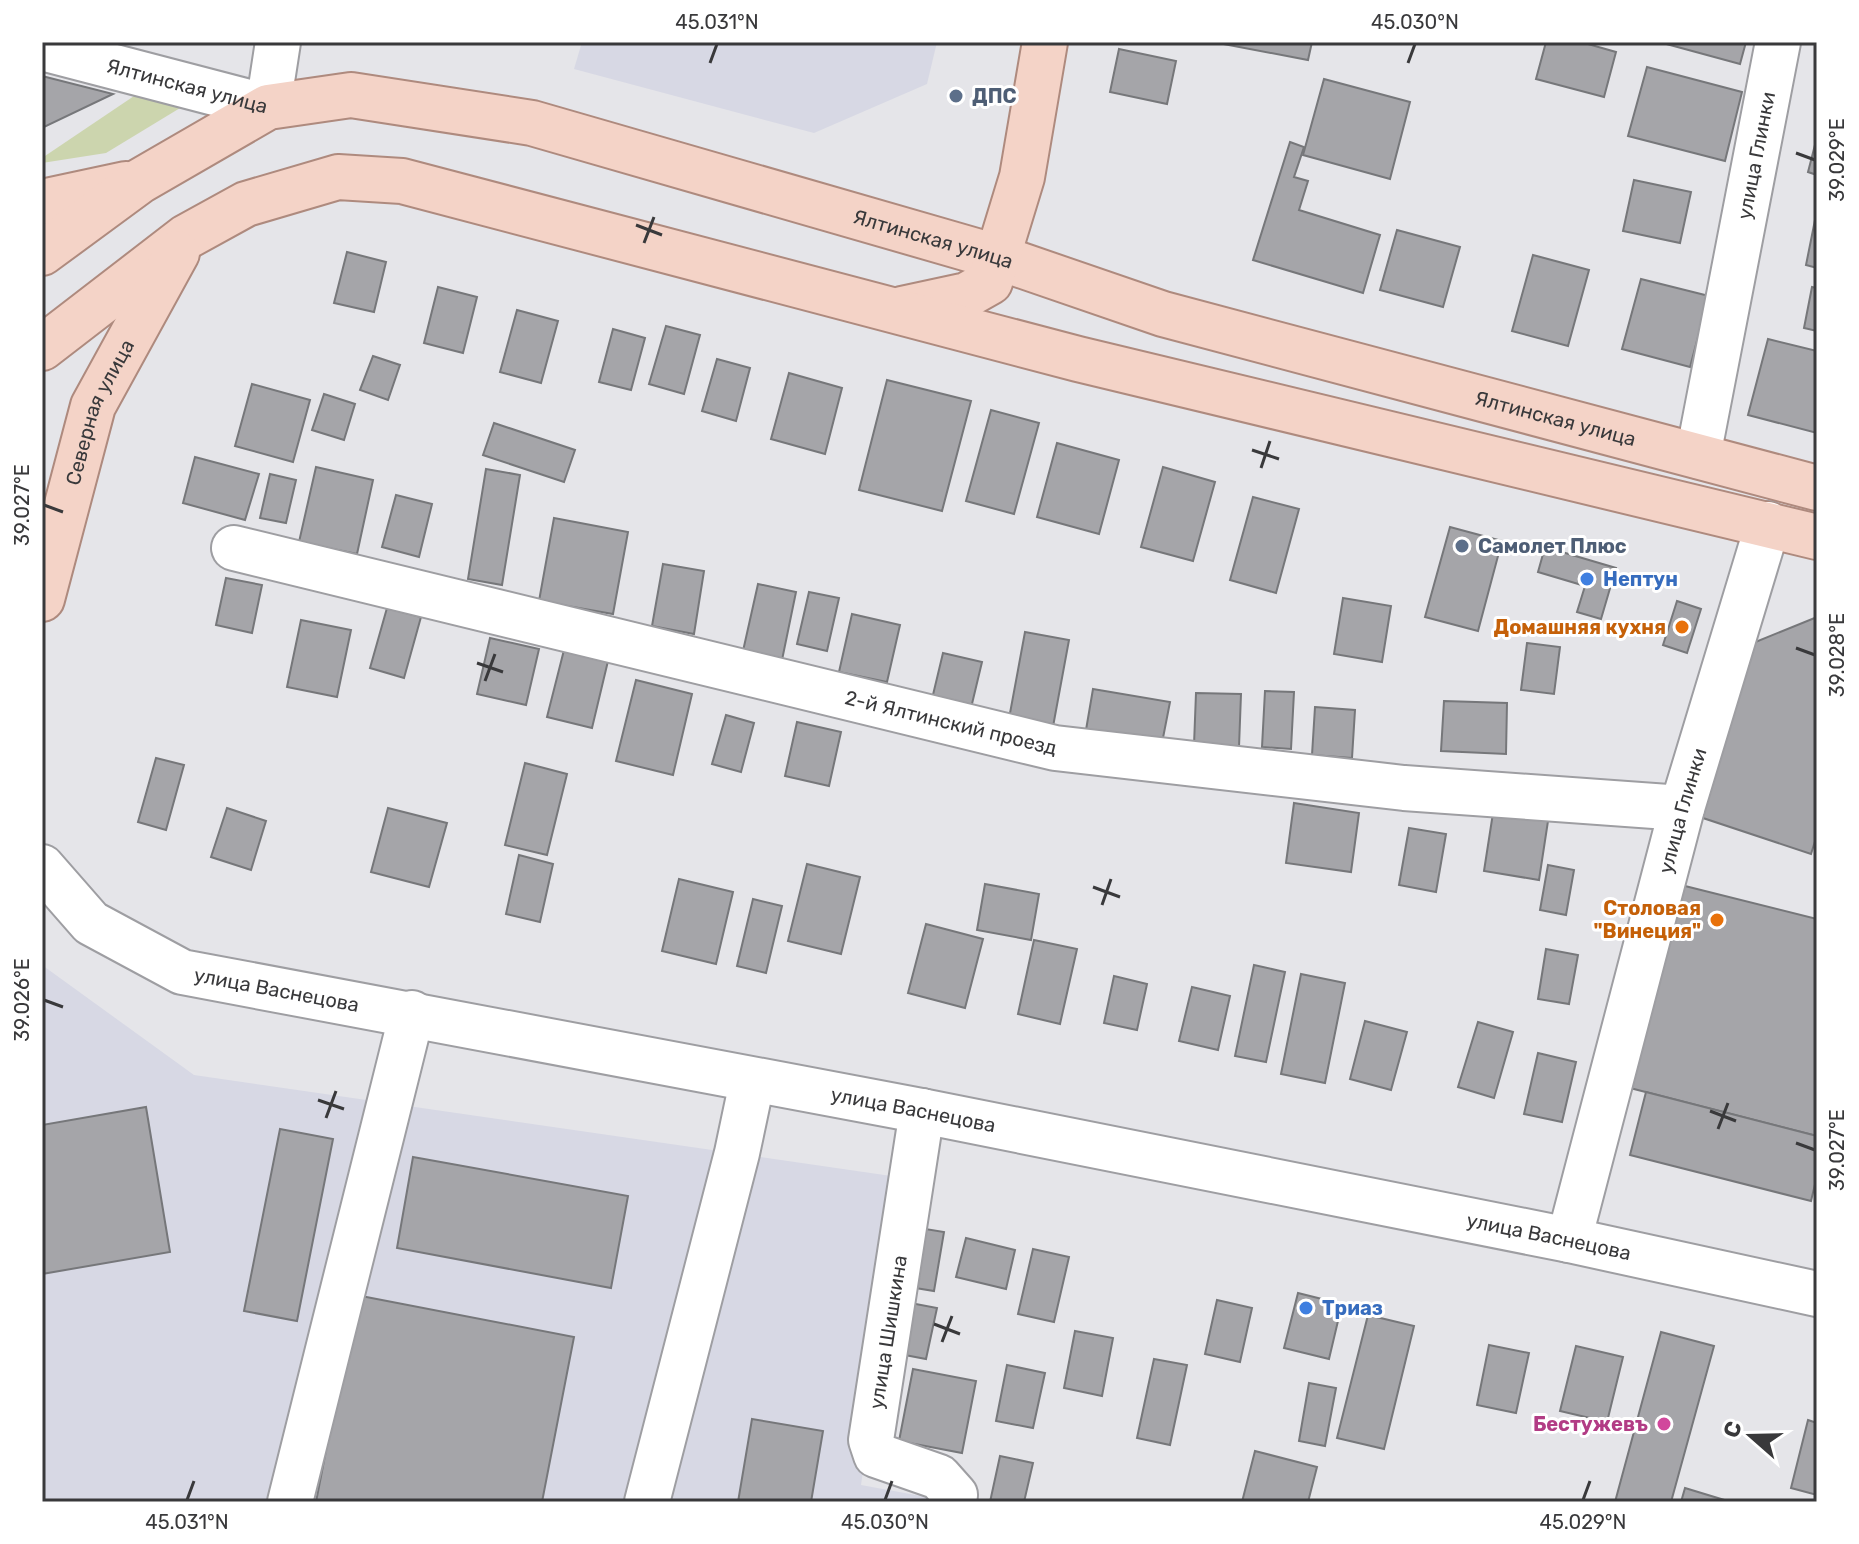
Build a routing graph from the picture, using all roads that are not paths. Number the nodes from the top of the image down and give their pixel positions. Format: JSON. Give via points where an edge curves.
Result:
{"nodes":[{"id":1,"x":278,"y":42,"type":"edge"},
{"id":2,"x":1045,"y":42,"type":"edge"},
{"id":3,"x":1778,"y":42,"type":"edge"},
{"id":4,"x":42,"y":48,"type":"edge"},
{"id":5,"x":268,"y":107,"type":"junction"},
{"id":6,"x":140,"y":181,"type":"junction"},
{"id":7,"x":42,"y":202,"type":"edge"},
{"id":8,"x":186,"y":237,"type":"junction"},
{"id":9,"x":42,"y":253,"type":"edge"},
{"id":10,"x":1000,"y":258,"type":"junction"},
{"id":11,"x":892,"y":311,"type":"junction"},
{"id":12,"x":42,"y":348,"type":"edge"},
{"id":13,"x":1698,"y":456,"type":"junction"},
{"id":14,"x":1817,"y":488,"type":"edge"},
{"id":15,"x":1768,"y":524,"type":"junction"},
{"id":16,"x":1817,"y":537,"type":"edge"},
{"id":17,"x":234,"y":548,"type":"dead end"},
{"id":18,"x":42,"y":599,"type":"edge"},
{"id":19,"x":1682,"y":808,"type":"junction"},
{"id":20,"x":42,"y":867,"type":"edge"},
{"id":21,"x":42,"y":899,"type":"edge"},
{"id":22,"x":91,"y":923,"type":"junction"},
{"id":23,"x":412,"y":1013,"type":"junction"},
{"id":24,"x":752,"y":1082,"type":"junction"},
{"id":25,"x":922,"y":1111,"type":"junction"},
{"id":26,"x":1569,"y":1240,"type":"junction"},
{"id":27,"x":1817,"y":1294,"type":"edge"},
{"id":28,"x":290,"y":1502,"type":"edge"},
{"id":29,"x":647,"y":1502,"type":"edge"},
{"id":30,"x":954,"y":1502,"type":"edge"}],
"edges":[{"from":1,"to":5,"type":"street"},
{"from":2,"to":10,"type":"main road","via":[[1022,177]]},
{"from":3,"to":13,"type":"street","name":"улица Глинки"},
{"from":4,"to":5,"type":"street","name":"Ялтинская улица"},
{"from":5,"to":6,"type":"main road"},
{"from":5,"to":10,"type":"main road","name":"Ялтинская улица","via":[[351,95],[532,123]]},
{"from":6,"to":7,"type":"main road"},
{"from":6,"to":9,"type":"main road"},
{"from":8,"to":11,"type":"main road","via":[[246,204],[338,177],[402,181]]},
{"from":8,"to":12,"type":"main road"},
{"from":8,"to":18,"type":"main road","name":"Северная улица","via":[[93,406]]},
{"from":10,"to":11,"type":"main road","via":[[990,282],[967,295]]},
{"from":10,"to":13,"type":"main road","name":"Ялтинская улица","via":[[1163,314]]},
{"from":11,"to":15,"type":"main road"},
{"from":13,"to":14,"type":"main road","name":"Ялтинская улица"},
{"from":15,"to":16,"type":"main road"},
{"from":15,"to":19,"type":"street","name":"улица Глинки"},
{"from":17,"to":19,"type":"street","name":"2-й Ялтинский проезд","via":[[1055,748],[1404,788]]},
{"from":19,"to":26,"type":"street","name":"улица Глинки"},
{"from":20,"to":22,"type":"street","name":"улица Васнецова"},
{"from":21,"to":22,"type":"street"},
{"from":22,"to":23,"type":"street","name":"улица Васнецова","via":[[182,972]]},
{"from":23,"to":24,"type":"street","name":"улица Васнецова"},
{"from":23,"to":28,"type":"street"},
{"from":24,"to":25,"type":"street","name":"улица Васнецова"},
{"from":24,"to":29,"type":"street"},
{"from":25,"to":26,"type":"street","name":"улица Васнецова"},
{"from":25,"to":30,"type":"street","name":"улица Шишкина","via":[[871,1440],[876,1455],[939,1477],[955,1495]]},
{"from":26,"to":27,"type":"street","name":"улица Васнецова"}]}
